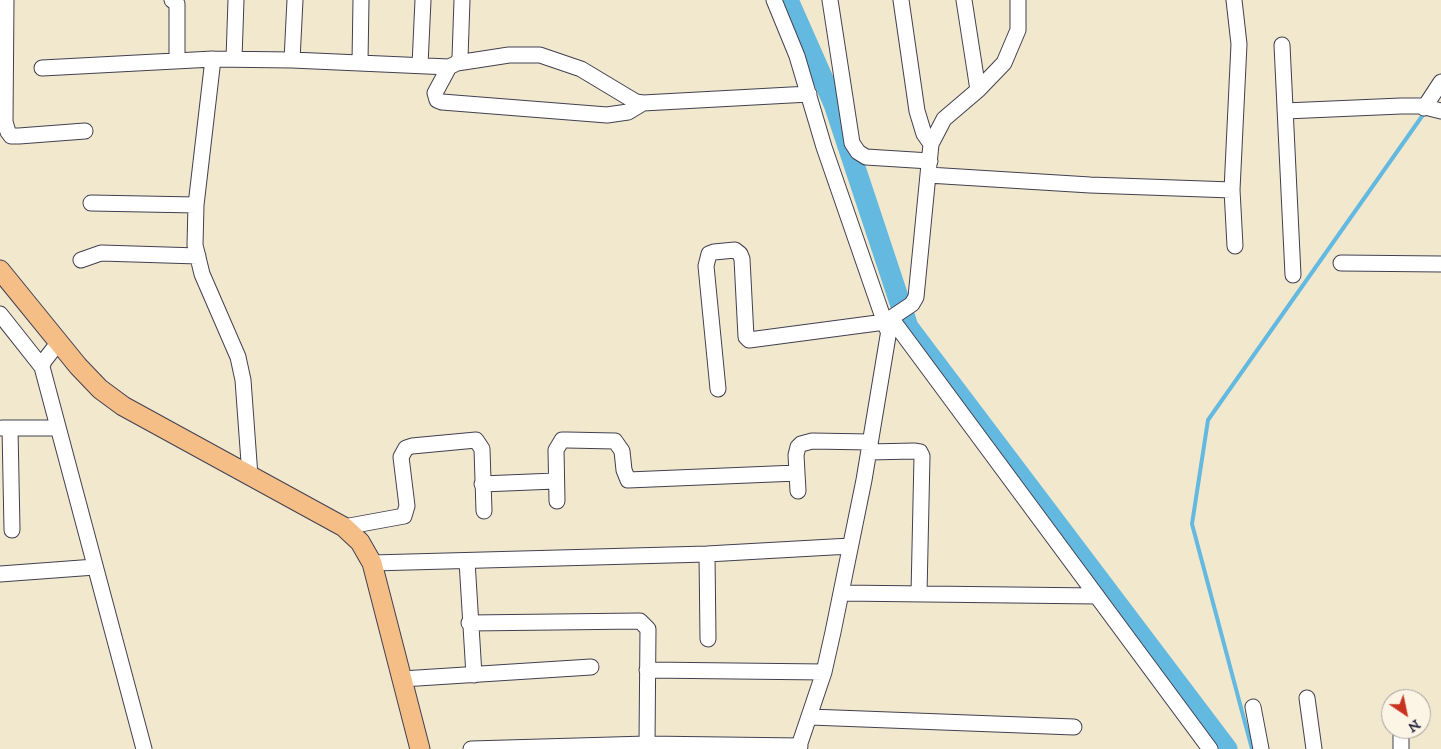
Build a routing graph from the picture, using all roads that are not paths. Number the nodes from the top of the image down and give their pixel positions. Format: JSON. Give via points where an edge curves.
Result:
{"nodes":[{"id":1,"x":6,"y":0,"type":"edge"},
{"id":2,"x":172,"y":0,"type":"edge"},
{"id":3,"x":236,"y":0,"type":"edge"},
{"id":4,"x":295,"y":0,"type":"edge"},
{"id":5,"x":361,"y":0,"type":"edge"},
{"id":6,"x":423,"y":0,"type":"edge"},
{"id":7,"x":462,"y":0,"type":"edge"},
{"id":8,"x":774,"y":0,"type":"edge"},
{"id":9,"x":830,"y":0,"type":"edge"},
{"id":10,"x":901,"y":0,"type":"edge"},
{"id":11,"x":964,"y":0,"type":"edge"},
{"id":12,"x":1018,"y":0,"type":"edge"},
{"id":13,"x":1234,"y":0,"type":"edge"},
{"id":14,"x":1282,"y":45,"type":"dead end"},
{"id":15,"x":213,"y":59,"type":"junction"},
{"id":16,"x":234,"y":59,"type":"junction"},
{"id":17,"x":292,"y":60,"type":"junction"},
{"id":18,"x":177,"y":61,"type":"junction"},
{"id":19,"x":360,"y":62,"type":"junction"},
{"id":20,"x":420,"y":65,"type":"junction"},
{"id":21,"x":453,"y":65,"type":"junction"},
{"id":22,"x":42,"y":68,"type":"dead end"},
{"id":23,"x":1441,"y":82,"type":"edge"},
{"id":24,"x":978,"y":90,"type":"junction"},
{"id":25,"x":809,"y":94,"type":"junction"},
{"id":26,"x":643,"y":103,"type":"junction"},
{"id":27,"x":1430,"y":109,"type":"edge"},
{"id":28,"x":1285,"y":111,"type":"junction"},
{"id":29,"x":84,"y":131,"type":"dead end"},
{"id":30,"x":932,"y":144,"type":"junction"},
{"id":31,"x":929,"y":168,"type":"junction"},
{"id":32,"x":1232,"y":190,"type":"junction"},
{"id":33,"x":91,"y":203,"type":"dead end"},
{"id":34,"x":196,"y":205,"type":"junction"},
{"id":35,"x":1235,"y":246,"type":"dead end"},
{"id":36,"x":198,"y":256,"type":"junction"},
{"id":37,"x":81,"y":260,"type":"dead end"},
{"id":38,"x":1341,"y":263,"type":"dead end"},
{"id":39,"x":1441,"y":264,"type":"edge"},
{"id":40,"x":0,"y":270,"type":"edge"},
{"id":41,"x":1293,"y":275,"type":"dead end"},
{"id":42,"x":0,"y":314,"type":"edge"},
{"id":43,"x":893,"y":319,"type":"junction"},
{"id":44,"x":58,"y":343,"type":"junction"},
{"id":45,"x":42,"y":367,"type":"junction"},
{"id":46,"x":718,"y":388,"type":"dead end"},
{"id":47,"x":5,"y":428,"type":"edge"},
{"id":48,"x":58,"y":428,"type":"junction"},
{"id":49,"x":870,"y":447,"type":"junction"},
{"id":50,"x":797,"y":474,"type":"junction"},
{"id":51,"x":250,"y":476,"type":"junction"},
{"id":52,"x":555,"y":481,"type":"junction"},
{"id":53,"x":482,"y":484,"type":"junction"},
{"id":54,"x":798,"y":492,"type":"dead end"},
{"id":55,"x":556,"y":501,"type":"dead end"},
{"id":56,"x":484,"y":511,"type":"dead end"},
{"id":57,"x":344,"y":527,"type":"junction"},
{"id":58,"x":12,"y":530,"type":"dead end"},
{"id":59,"x":850,"y":546,"type":"junction"},
{"id":60,"x":707,"y":554,"type":"junction"},
{"id":61,"x":467,"y":561,"type":"junction"},
{"id":62,"x":372,"y":563,"type":"junction"},
{"id":63,"x":95,"y":567,"type":"junction"},
{"id":64,"x":0,"y":574,"type":"edge"},
{"id":65,"x":841,"y":593,"type":"junction"},
{"id":66,"x":920,"y":594,"type":"junction"},
{"id":67,"x":1097,"y":596,"type":"junction"},
{"id":68,"x":470,"y":623,"type":"junction"},
{"id":69,"x":708,"y":639,"type":"dead end"},
{"id":70,"x":591,"y":667,"type":"dead end"},
{"id":71,"x":647,"y":670,"type":"junction"},
{"id":72,"x":824,"y":672,"type":"junction"},
{"id":73,"x":474,"y":675,"type":"junction"},
{"id":74,"x":402,"y":679,"type":"junction"},
{"id":75,"x":1307,"y":698,"type":"dead end"},
{"id":76,"x":1252,"y":707,"type":"dead end"},
{"id":77,"x":810,"y":716,"type":"junction"},
{"id":78,"x":1074,"y":727,"type":"dead end"},
{"id":79,"x":647,"y":744,"type":"junction"},
{"id":80,"x":688,"y":747,"type":"edge"},
{"id":81,"x":799,"y":748,"type":"edge"},
{"id":82,"x":144,"y":749,"type":"edge"},
{"id":83,"x":420,"y":749,"type":"edge"},
{"id":84,"x":471,"y":749,"type":"edge"},
{"id":85,"x":1210,"y":749,"type":"edge"},
{"id":86,"x":1261,"y":749,"type":"edge"},
{"id":87,"x":1314,"y":749,"type":"edge"}],
"edges":[{"from":1,"to":29,"type":"street","via":[[5,122],[8,132],[11,136],[19,136]]},
{"from":2,"to":18,"type":"street","via":[[177,4]]},
{"from":3,"to":16,"type":"street"},
{"from":4,"to":17,"type":"street"},
{"from":5,"to":19,"type":"street"},
{"from":6,"to":20,"type":"street"},
{"from":7,"to":21,"type":"street","via":[[460,58]]},
{"from":8,"to":25,"type":"street"},
{"from":9,"to":31,"type":"street","via":[[852,143],[866,157]]},
{"from":10,"to":30,"type":"street","via":[[917,111],[924,134]]},
{"from":11,"to":24,"type":"street"},
{"from":12,"to":24,"type":"street","via":[[1018,30],[1004,63]]},
{"from":13,"to":32,"type":"street","via":[[1239,44]]},
{"from":14,"to":28,"type":"street"},
{"from":15,"to":16,"type":"street"},
{"from":15,"to":18,"type":"street"},
{"from":15,"to":34,"type":"street"},
{"from":16,"to":17,"type":"street"},
{"from":17,"to":19,"type":"street"},
{"from":18,"to":22,"type":"street"},
{"from":19,"to":20,"type":"street"},
{"from":20,"to":21,"type":"street"},
{"from":21,"to":26,"type":"street","via":[[509,55],[540,55],[582,69],[636,102]]},
{"from":21,"to":26,"type":"street","via":[[435,93],[437,100],[442,102],[608,115],[628,112]]},
{"from":23,"to":27,"type":"street"},
{"from":24,"to":30,"type":"street","via":[[944,119]]},
{"from":25,"to":26,"type":"street"},
{"from":25,"to":43,"type":"street","via":[[824,147]]},
{"from":27,"to":28,"type":"street"},
{"from":28,"to":41,"type":"street"},
{"from":30,"to":31,"type":"street"},
{"from":31,"to":32,"type":"street","via":[[1090,185]]},
{"from":31,"to":43,"type":"street","via":[[916,297]]},
{"from":32,"to":35,"type":"street"},
{"from":33,"to":34,"type":"street"},
{"from":34,"to":36,"type":"street","via":[[195,245]]},
{"from":36,"to":37,"type":"street","via":[[101,253]]},
{"from":36,"to":51,"type":"street","via":[[202,274],[238,357],[243,380]]},
{"from":38,"to":39,"type":"street"},
{"from":40,"to":44,"type":"main road"},
{"from":42,"to":45,"type":"street"},
{"from":43,"to":46,"type":"street","via":[[749,340],[746,337],[742,259],[735,250],[714,252],[709,254],[706,266]]},
{"from":43,"to":49,"type":"street"},
{"from":43,"to":67,"type":"street"},
{"from":44,"to":45,"type":"street"},
{"from":44,"to":51,"type":"main road","via":[[100,388],[123,406]]},
{"from":45,"to":48,"type":"street"},
{"from":47,"to":48,"type":"street"},
{"from":47,"to":58,"type":"street"},
{"from":48,"to":63,"type":"street"},
{"from":49,"to":50,"type":"street","via":[[812,441],[801,444],[796,455]]},
{"from":49,"to":59,"type":"street"},
{"from":49,"to":66,"type":"street","via":[[920,452],[922,456]]},
{"from":50,"to":52,"type":"street","via":[[628,480],[622,451],[615,441],[562,440],[556,450]]},
{"from":50,"to":54,"type":"street"},
{"from":51,"to":57,"type":"main road"},
{"from":52,"to":53,"type":"street"},
{"from":52,"to":55,"type":"street"},
{"from":53,"to":56,"type":"street"},
{"from":53,"to":57,"type":"street","via":[[482,449],[476,440],[406,448],[401,457],[407,506],[404,516]]},
{"from":57,"to":62,"type":"main road","via":[[360,542]]},
{"from":59,"to":60,"type":"street"},
{"from":59,"to":65,"type":"street"},
{"from":60,"to":61,"type":"street"},
{"from":60,"to":69,"type":"street"},
{"from":61,"to":62,"type":"street"},
{"from":61,"to":68,"type":"street"},
{"from":62,"to":74,"type":"main road"},
{"from":63,"to":64,"type":"street"},
{"from":63,"to":82,"type":"street"},
{"from":65,"to":66,"type":"street"},
{"from":65,"to":72,"type":"street"},
{"from":66,"to":67,"type":"street"},
{"from":67,"to":85,"type":"street"},
{"from":68,"to":71,"type":"street","via":[[640,621],[648,629]]},
{"from":68,"to":73,"type":"street"},
{"from":70,"to":73,"type":"street"},
{"from":71,"to":72,"type":"street"},
{"from":71,"to":79,"type":"street"},
{"from":72,"to":77,"type":"street"},
{"from":73,"to":74,"type":"street"},
{"from":74,"to":83,"type":"main road"},
{"from":75,"to":87,"type":"street"},
{"from":76,"to":86,"type":"street"},
{"from":77,"to":78,"type":"street"},
{"from":77,"to":81,"type":"street"},
{"from":79,"to":80,"type":"street"},
{"from":79,"to":84,"type":"street"},
{"from":80,"to":81,"type":"street"}]}
